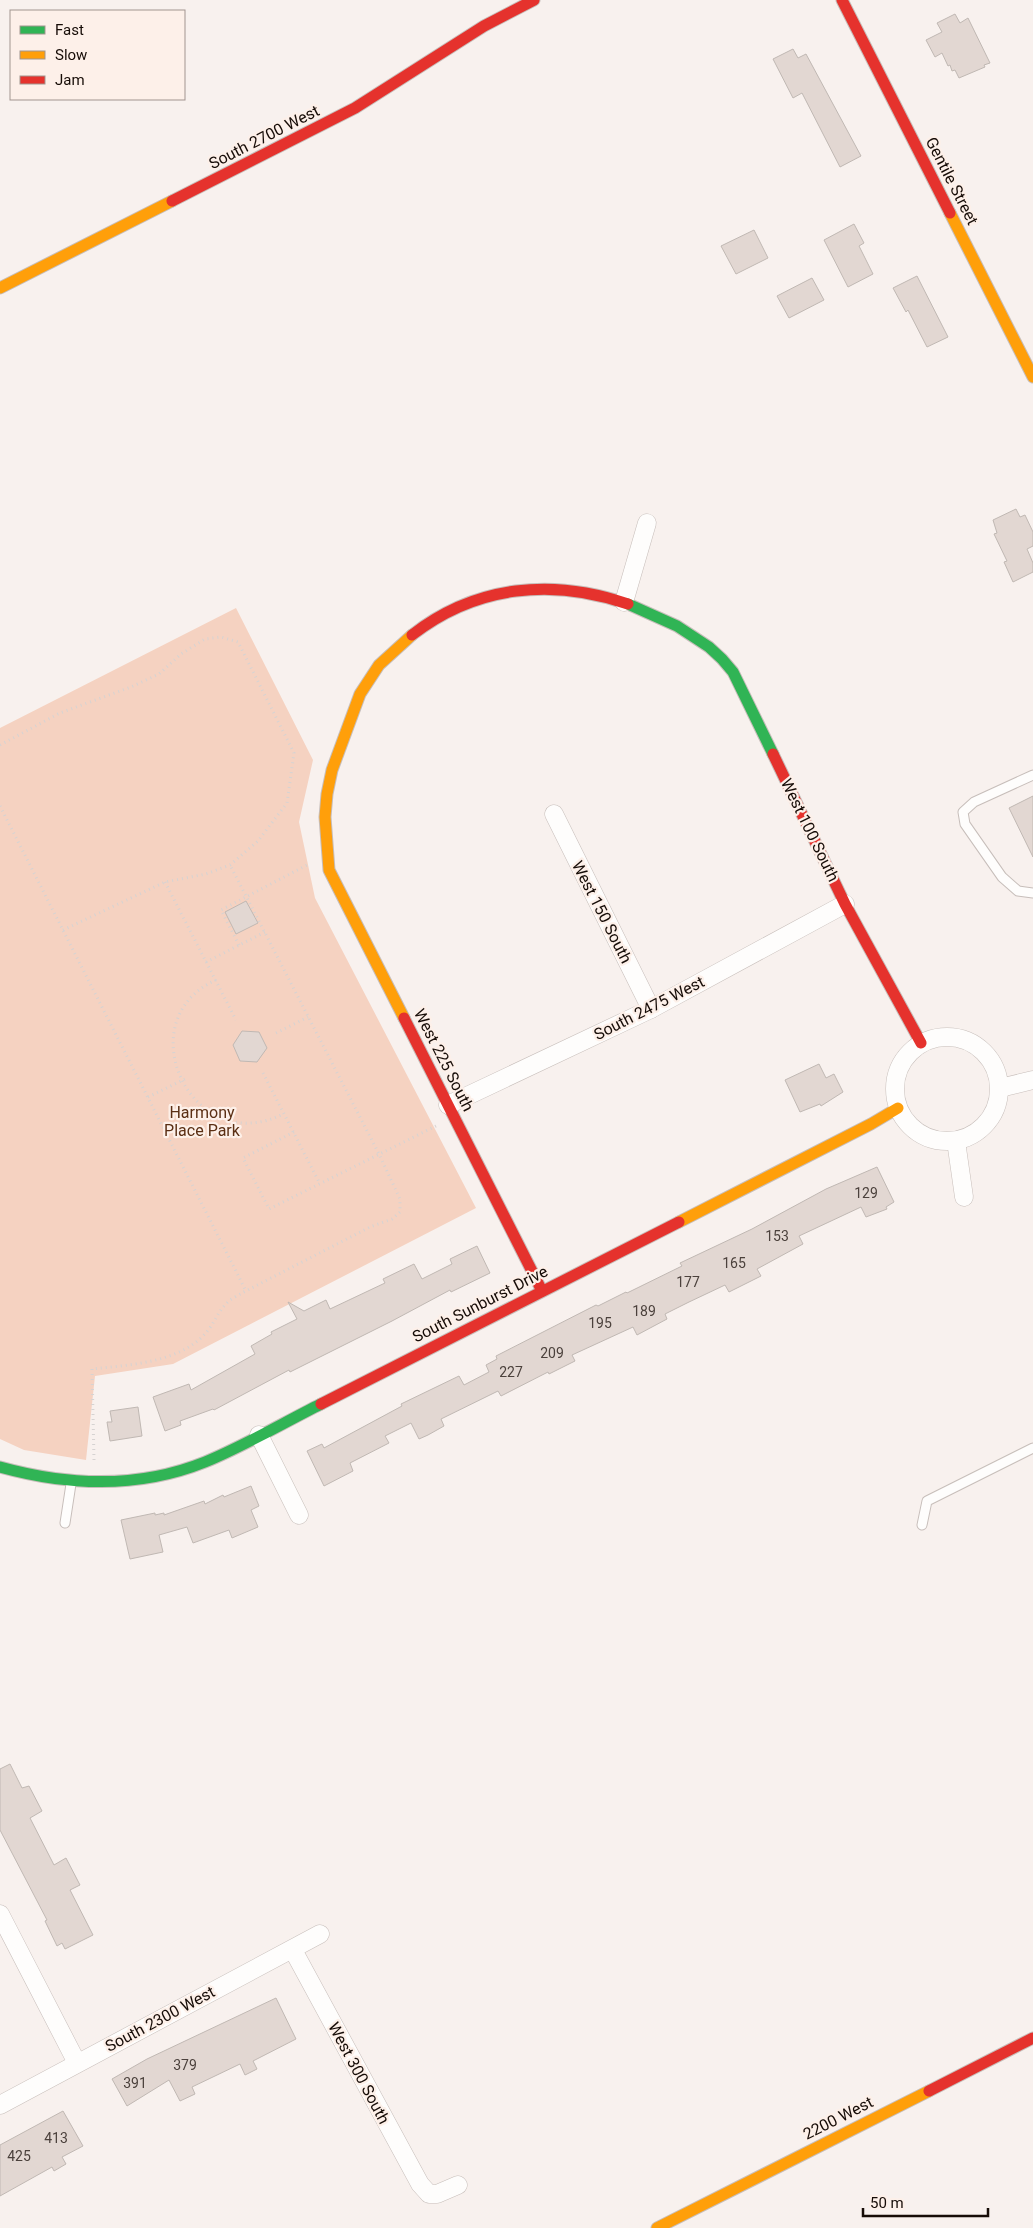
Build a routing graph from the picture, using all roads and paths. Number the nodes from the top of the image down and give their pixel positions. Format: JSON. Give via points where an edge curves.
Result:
{"nodes":[{"id":1,"x":534,"y":0,"type":"edge"},
{"id":2,"x":842,"y":0,"type":"edge"},
{"id":3,"x":0,"y":288,"type":"edge"},
{"id":4,"x":1033,"y":377,"type":"edge"},
{"id":5,"x":647,"y":523,"type":"dead end"},
{"id":6,"x":624,"y":602,"type":"junction"},
{"id":7,"x":0,"y":745,"type":"edge"},
{"id":8,"x":1033,"y":775,"type":"edge"},
{"id":9,"x":0,"y":806,"type":"edge"},
{"id":10,"x":554,"y":814,"type":"dead end"},
{"id":11,"x":310,"y":864,"type":"dead end"},
{"id":12,"x":230,"y":865,"type":"junction"},
{"id":13,"x":165,"y":882,"type":"junction"},
{"id":14,"x":1033,"y":893,"type":"edge"},
{"id":15,"x":247,"y":897,"type":"junction"},
{"id":16,"x":845,"y":904,"type":"junction"},
{"id":17,"x":63,"y":930,"type":"junction"},
{"id":18,"x":265,"y":932,"type":"junction"},
{"id":19,"x":239,"y":945,"type":"junction"},
{"id":20,"x":206,"y":962,"type":"junction"},
{"id":21,"x":216,"y":980,"type":"junction"},
{"id":22,"x":651,"y":1009,"type":"junction"},
{"id":23,"x":308,"y":1017,"type":"junction"},
{"id":24,"x":236,"y":1020,"type":"dead end"},
{"id":25,"x":276,"y":1033,"type":"dead end"},
{"id":26,"x":921,"y":1043,"type":"junction"},
{"id":27,"x":263,"y":1073,"type":"dead end"},
{"id":28,"x":183,"y":1080,"type":"junction"},
{"id":29,"x":1033,"y":1080,"type":"edge"},
{"id":30,"x":1000,"y":1088,"type":"junction"},
{"id":31,"x":148,"y":1097,"type":"junction"},
{"id":32,"x":448,"y":1105,"type":"junction"},
{"id":33,"x":898,"y":1108,"type":"junction"},
{"id":34,"x":284,"y":1114,"type":"junction"},
{"id":35,"x":436,"y":1125,"type":"dead end"},
{"id":36,"x":294,"y":1132,"type":"junction"},
{"id":37,"x":956,"y":1141,"type":"junction"},
{"id":38,"x":379,"y":1154,"type":"junction"},
{"id":39,"x":320,"y":1184,"type":"junction"},
{"id":40,"x":964,"y":1197,"type":"dead end"},
{"id":41,"x":246,"y":1291,"type":"junction"},
{"id":42,"x":542,"y":1291,"type":"junction"},
{"id":43,"x":258,"y":1436,"type":"junction"},
{"id":44,"x":1033,"y":1448,"type":"edge"},
{"id":45,"x":94,"y":1460,"type":"dead end"},
{"id":46,"x":0,"y":1467,"type":"edge"},
{"id":47,"x":67,"y":1481,"type":"junction"},
{"id":48,"x":299,"y":1515,"type":"dead end"},
{"id":49,"x":65,"y":1523,"type":"dead end"},
{"id":50,"x":922,"y":1525,"type":"dead end"},
{"id":51,"x":0,"y":1914,"type":"edge"},
{"id":52,"x":320,"y":1934,"type":"dead end"},
{"id":53,"x":293,"y":1950,"type":"junction"},
{"id":54,"x":1033,"y":2038,"type":"edge"},
{"id":55,"x":77,"y":2063,"type":"junction"},
{"id":56,"x":0,"y":2105,"type":"edge"},
{"id":57,"x":458,"y":2184,"type":"dead end"},
{"id":58,"x":658,"y":2228,"type":"edge"}],
"edges":[{"from":1,"to":3,"type":"street","name":"South 2700 West","via":[[484,26],[355,108]]},
{"from":2,"to":4,"type":"street","name":"Gentile Street"},
{"from":5,"to":6,"type":"street"},
{"from":6,"to":16,"type":"street","name":"West 100 South","via":[[662,617],[724,659]]},
{"from":6,"to":32,"type":"street","name":"West 225 South","via":[[542,587],[496,594],[435,619],[394,647],[364,685],[343,738],[327,791],[325,817],[329,870]]},
{"from":7,"to":12,"type":"path","via":[[60,713],[159,674],[181,654],[205,640],[221,637],[238,642],[294,753],[287,802],[258,841]]},
{"from":8,"to":14,"type":"lane","via":[[974,802],[963,812],[965,824],[1002,877],[1018,891]]},
{"from":9,"to":17,"type":"path"},
{"from":10,"to":22,"type":"street","name":"West 150 South"},
{"from":11,"to":15,"type":"path"},
{"from":12,"to":13,"type":"path","via":[[206,874]]},
{"from":12,"to":15,"type":"path"},
{"from":13,"to":17,"type":"path"},
{"from":13,"to":20,"type":"path"},
{"from":15,"to":18,"type":"path"},
{"from":15,"to":19,"type":"path","via":[[221,910]]},
{"from":16,"to":22,"type":"street","name":"South 2475 West"},
{"from":16,"to":26,"type":"street","name":"West 100 South"},
{"from":17,"to":31,"type":"path"},
{"from":18,"to":19,"type":"path"},
{"from":18,"to":23,"type":"path"},
{"from":19,"to":20,"type":"path"},
{"from":20,"to":21,"type":"path"},
{"from":21,"to":24,"type":"path"},
{"from":21,"to":28,"type":"path","via":[[204,985],[190,998],[177,1019],[173,1040],[175,1067]]},
{"from":22,"to":32,"type":"street","name":"South 2475 West"},
{"from":23,"to":25,"type":"path"},
{"from":23,"to":38,"type":"path"},
{"from":26,"to":30,"type":"street","via":[[956,1037],[973,1043],[987,1055],[996,1070]]},
{"from":26,"to":33,"type":"street","via":[[901,1064],[896,1078]]},
{"from":27,"to":34,"type":"path"},
{"from":28,"to":31,"type":"path"},
{"from":28,"to":34,"type":"path","via":[[189,1093],[207,1111],[235,1122],[252,1123]]},
{"from":29,"to":30,"type":"street"},
{"from":30,"to":37,"type":"street","via":[[998,1103],[987,1123],[970,1137]]},
{"from":31,"to":41,"type":"path"},
{"from":32,"to":42,"type":"street","name":"West 225 South"},
{"from":33,"to":37,"type":"street","via":[[907,1123],[921,1135],[938,1141]]},
{"from":33,"to":42,"type":"street","name":"South Sunburst Drive"},
{"from":34,"to":36,"type":"path"},
{"from":35,"to":38,"type":"path"},
{"from":36,"to":39,"type":"path"},
{"from":36,"to":39,"type":"path","via":[[243,1158],[269,1209]]},
{"from":37,"to":40,"type":"street"},
{"from":38,"to":39,"type":"path"},
{"from":38,"to":41,"type":"path","via":[[400,1199],[400,1212],[392,1219],[370,1227]]},
{"from":41,"to":45,"type":"path","via":[[226,1303],[213,1326],[200,1339],[174,1354],[147,1362],[92,1369]]},
{"from":42,"to":43,"type":"street","name":"South Sunburst Drive"},
{"from":43,"to":47,"type":"street","name":"South Sunburst Drive","via":[[206,1462],[140,1480]]},
{"from":43,"to":48,"type":"street"},
{"from":44,"to":50,"type":"lane","via":[[927,1501]]},
{"from":46,"to":47,"type":"street","name":"South Sunburst Drive"},
{"from":47,"to":49,"type":"lane"},
{"from":51,"to":55,"type":"street"},
{"from":52,"to":53,"type":"street","name":"South 2300 West"},
{"from":53,"to":55,"type":"street","name":"South 2300 West"},
{"from":53,"to":57,"type":"street","name":"West 300 South","via":[[412,2172],[429,2194],[437,2194]]},
{"from":54,"to":58,"type":"street","name":"2200 West"},
{"from":55,"to":56,"type":"street","name":"South 2300 West"}]}
